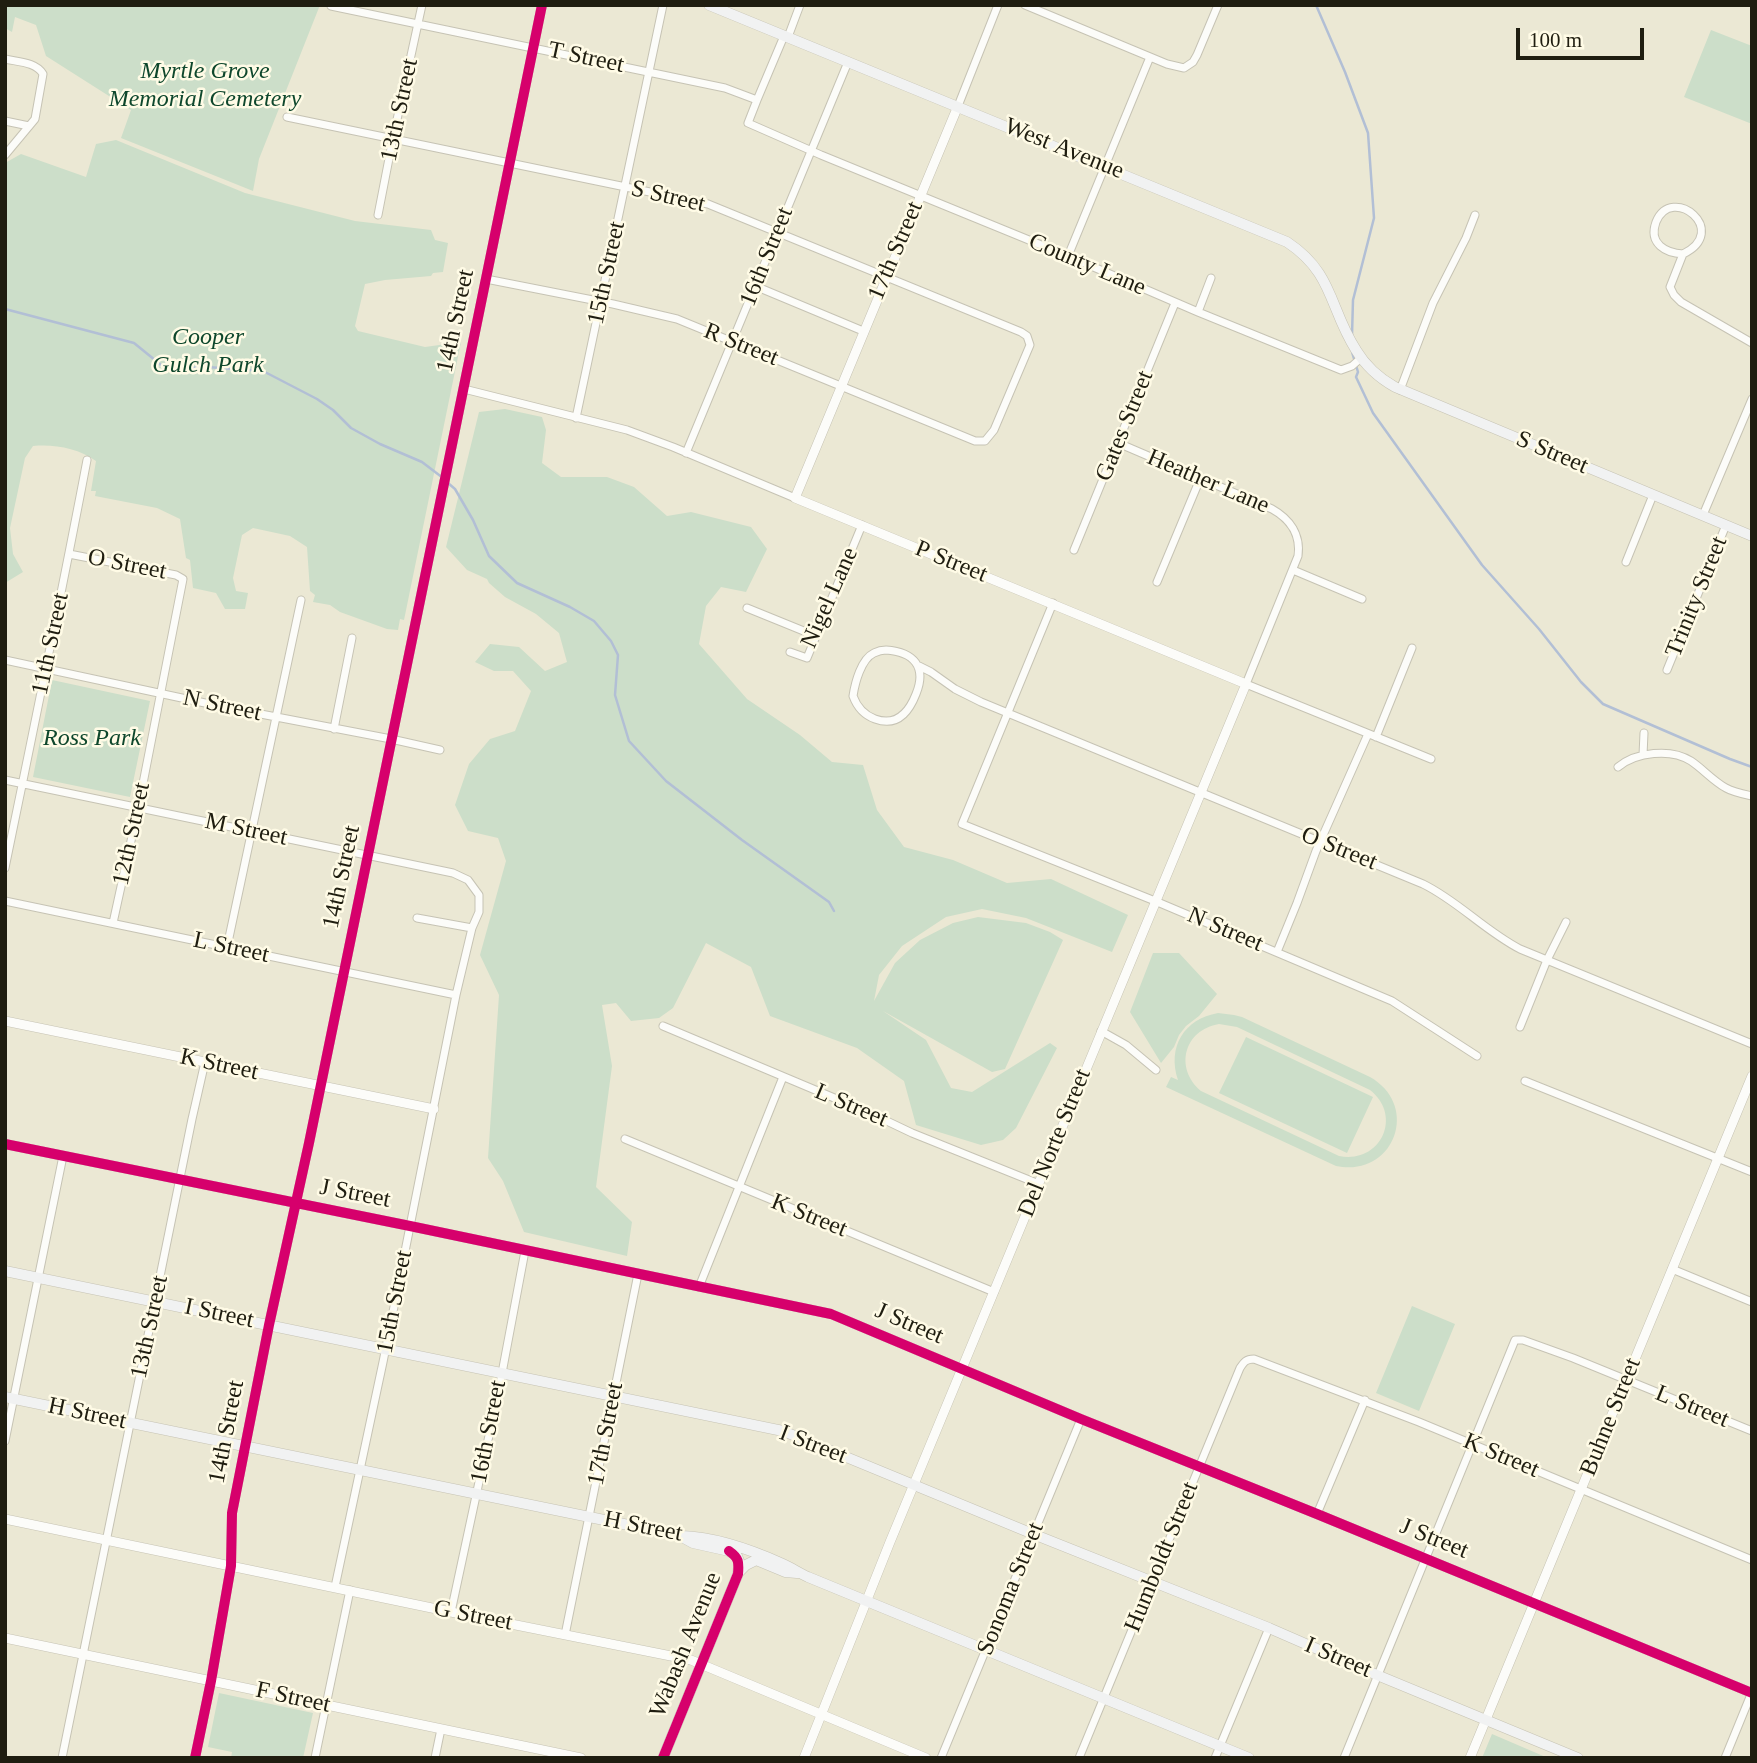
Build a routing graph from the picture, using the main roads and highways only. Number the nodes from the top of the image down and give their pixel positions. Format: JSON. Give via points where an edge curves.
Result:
{"nodes":[{"id":1,"x":709,"y":5,"type":"edge"},
{"id":2,"x":1361,"y":358,"type":"joint"},
{"id":3,"x":1752,"y":536,"type":"edge"},
{"id":4,"x":5,"y":1270,"type":"edge"},
{"id":5,"x":9,"y":1398,"type":"edge"},
{"id":6,"x":682,"y":1536,"type":"junction"},
{"id":7,"x":799,"y":1573,"type":"junction"},
{"id":8,"x":738,"y":1574,"type":"junction"},
{"id":9,"x":663,"y":1758,"type":"edge"},
{"id":10,"x":1249,"y":1758,"type":"edge"},
{"id":11,"x":1578,"y":1758,"type":"edge"}],
"edges":[{"from":1,"to":2,"type":"main road","name":"West Avenue","via":[[1287,242],[1322,277]]},
{"from":2,"to":3,"type":"main road","name":"S Street","via":[[1400,390]]},
{"from":4,"to":11,"type":"main road","name":"I Street","via":[[783,1431]]},
{"from":5,"to":6,"type":"main road","name":"H Street"},
{"from":6,"to":7,"type":"main road","name":"H Street","via":[[748,1549]]},
{"from":6,"to":8,"type":"main road","name":"Wabash Avenue","via":[[693,1544],[737,1556]]},
{"from":7,"to":8,"type":"main road","name":"Wabash Avenue","via":[[756,1560]]},
{"from":7,"to":10,"type":"main road","name":"H Street"},
{"from":8,"to":9,"type":"main road","name":"Wabash Avenue"}]}
